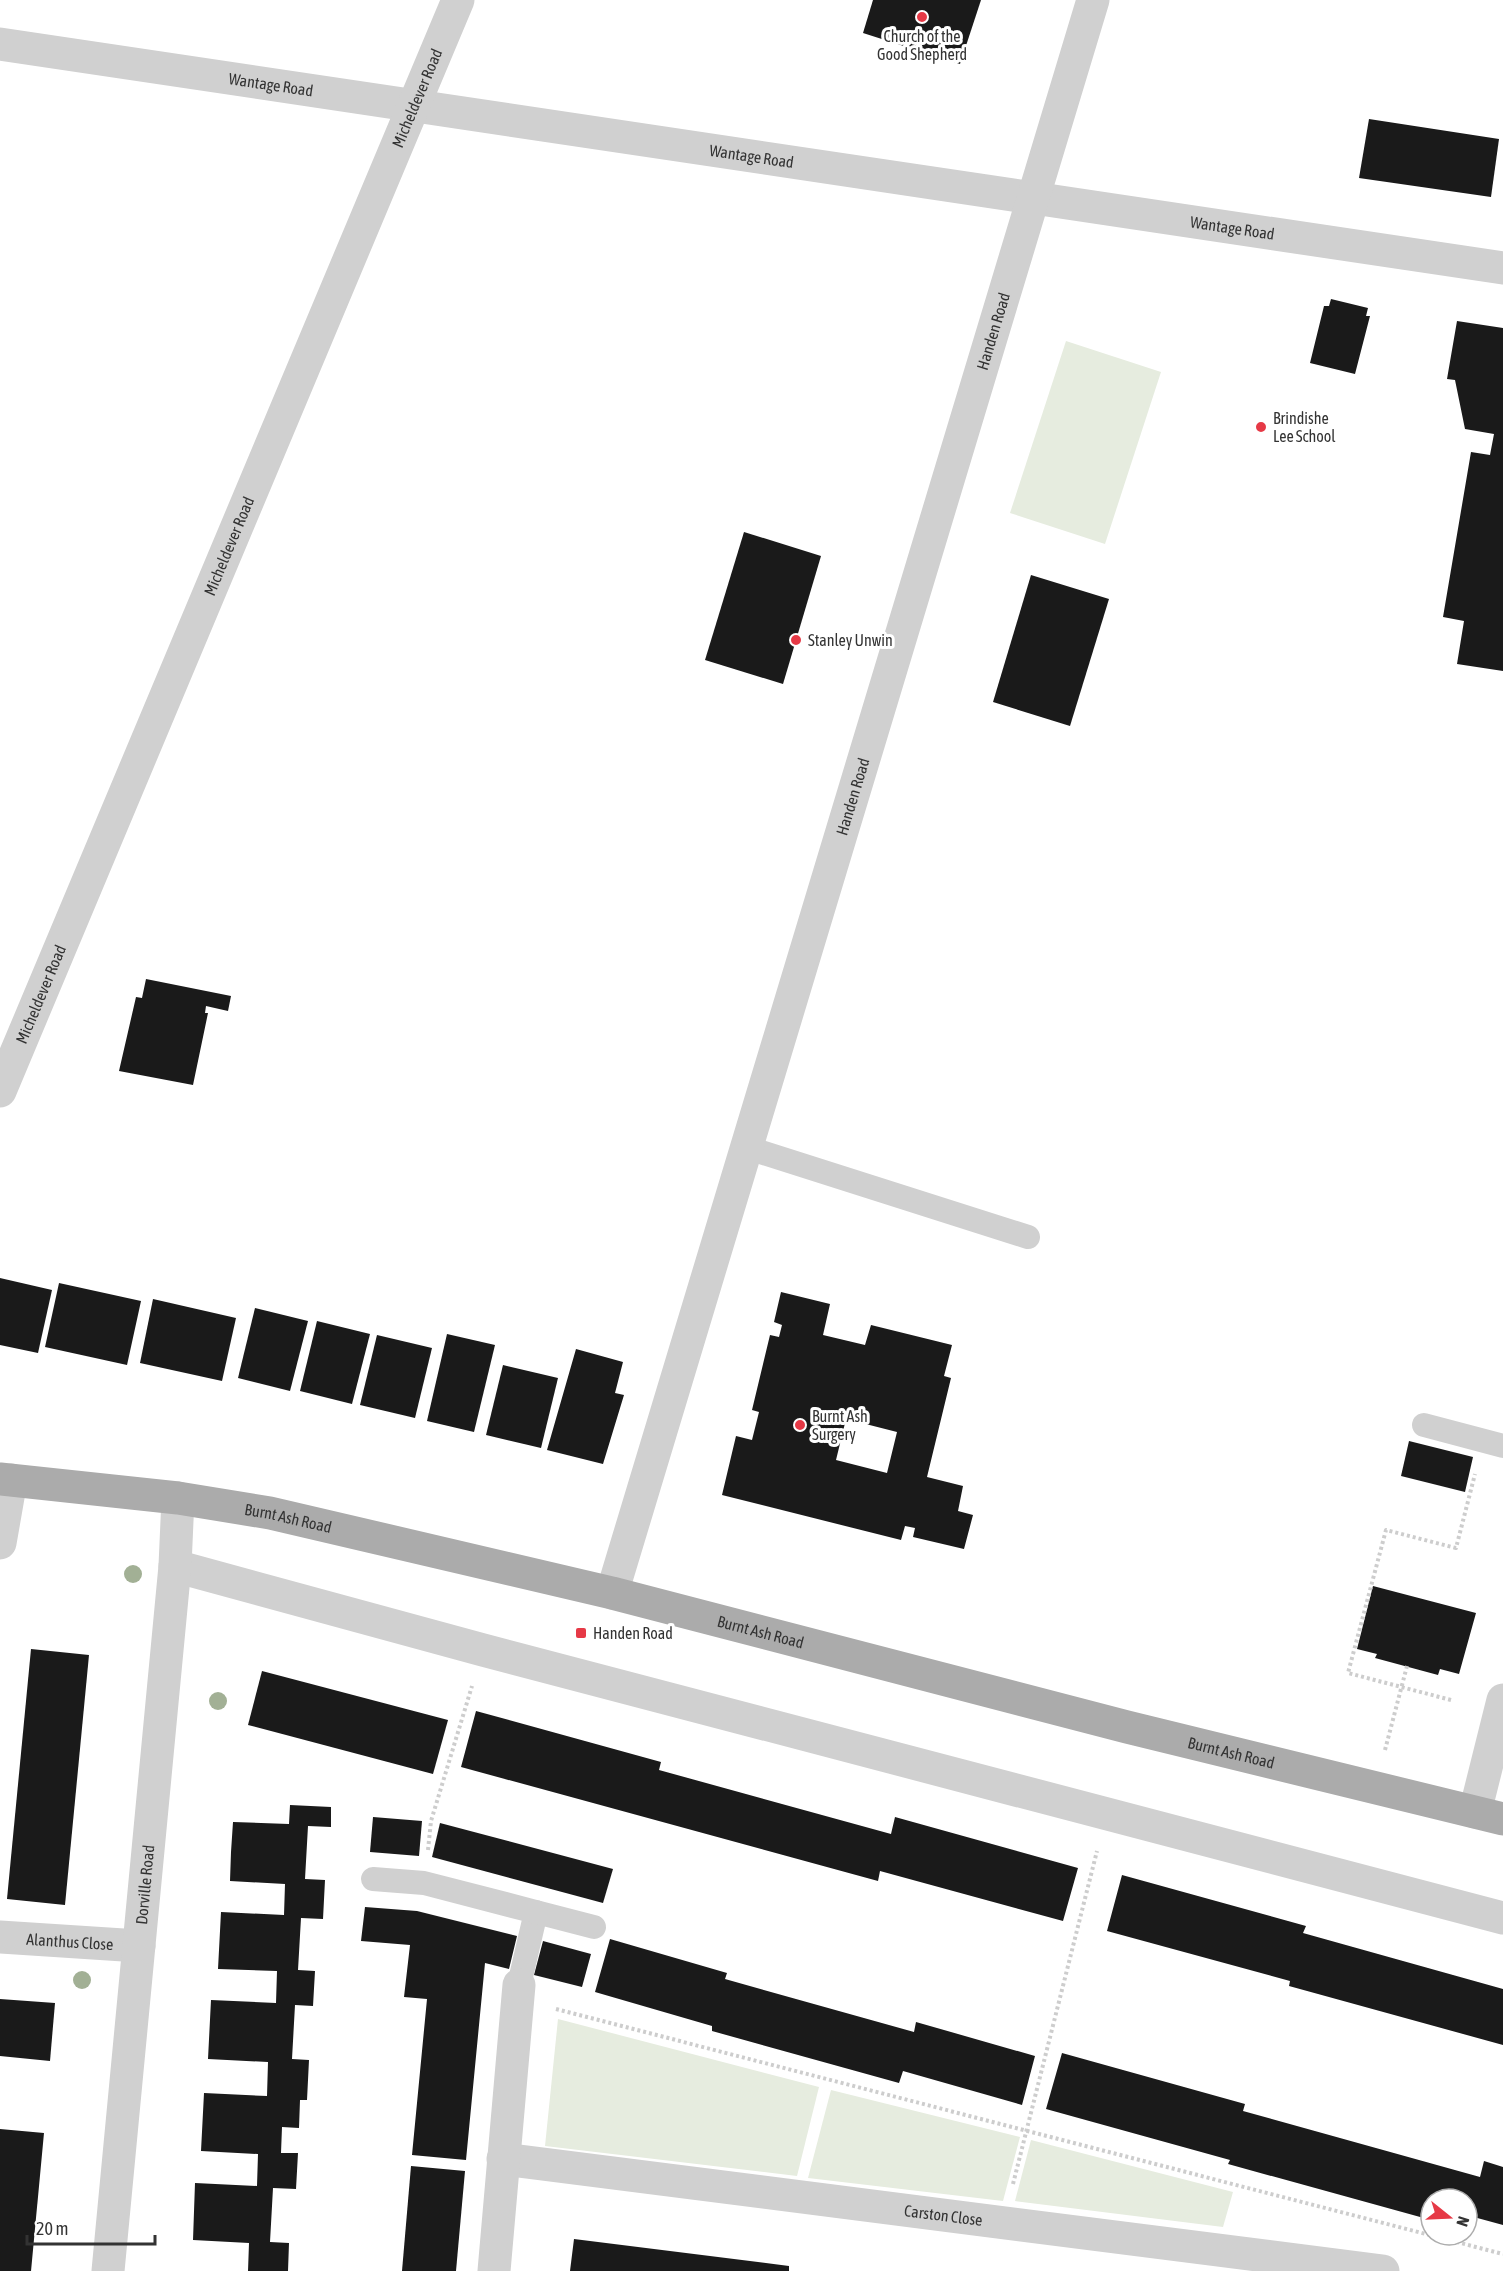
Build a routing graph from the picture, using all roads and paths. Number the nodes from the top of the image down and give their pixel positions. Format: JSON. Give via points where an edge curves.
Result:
{"nodes":[{"id":1,"x":459,"y":0,"type":"edge"},
{"id":2,"x":1093,"y":0,"type":"edge"},
{"id":3,"x":0,"y":44,"type":"edge"},
{"id":4,"x":415,"y":104,"type":"junction"},
{"id":5,"x":1033,"y":197,"type":"junction"},
{"id":6,"x":1503,"y":268,"type":"edge"},
{"id":7,"x":0,"y":1091,"type":"edge"},
{"id":8,"x":745,"y":1147,"type":"junction"},
{"id":9,"x":1028,"y":1238,"type":"dead end"},
{"id":10,"x":1424,"y":1425,"type":"dead end"},
{"id":11,"x":1494,"y":1443,"type":"edge"},
{"id":12,"x":6,"y":1479,"type":"edge"},
{"id":13,"x":178,"y":1498,"type":"junction"},
{"id":14,"x":0,"y":1543,"type":"edge"},
{"id":15,"x":175,"y":1566,"type":"junction"},
{"id":16,"x":612,"y":1593,"type":"junction"},
{"id":17,"x":483,"y":1650,"type":"junction"},
{"id":18,"x":1407,"y":1666,"type":"dead end"},
{"id":19,"x":1402,"y":1688,"type":"junction"},
{"id":20,"x":1451,"y":1700,"type":"dead end"},
{"id":21,"x":1503,"y":1700,"type":"edge"},
{"id":22,"x":1385,"y":1752,"type":"dead end"},
{"id":23,"x":1106,"y":1814,"type":"junction"},
{"id":24,"x":1489,"y":1815,"type":"edge"},
{"id":25,"x":373,"y":1879,"type":"dead end"},
{"id":26,"x":424,"y":1883,"type":"junction"},
{"id":27,"x":536,"y":1912,"type":"junction"},
{"id":28,"x":1503,"y":1918,"type":"edge"},
{"id":29,"x":594,"y":1927,"type":"dead end"},
{"id":30,"x":0,"y":1937,"type":"edge"},
{"id":31,"x":139,"y":1946,"type":"junction"},
{"id":32,"x":518,"y":1992,"type":"junction"},
{"id":33,"x":1027,"y":2131,"type":"junction"},
{"id":34,"x":503,"y":2158,"type":"junction"},
{"id":35,"x":1004,"y":2223,"type":"junction"},
{"id":36,"x":1503,"y":2254,"type":"edge"},
{"id":37,"x":108,"y":2271,"type":"edge"},
{"id":38,"x":494,"y":2271,"type":"edge"},
{"id":39,"x":1383,"y":2271,"type":"edge"}],
"edges":[{"from":1,"to":4,"type":"street","name":"Micheldever Road"},
{"from":2,"to":5,"type":"street","name":"Handen Road"},
{"from":3,"to":4,"type":"street","name":"Wantage Road"},
{"from":4,"to":5,"type":"street","name":"Wantage Road"},
{"from":4,"to":7,"type":"street","name":"Micheldever Road"},
{"from":5,"to":6,"type":"street","name":"Wantage Road"},
{"from":5,"to":8,"type":"street","name":"Handen Road"},
{"from":8,"to":9,"type":"lane"},
{"from":8,"to":16,"type":"street","name":"Handen Road"},
{"from":10,"to":11,"type":"lane"},
{"from":11,"to":19,"type":"path","via":[[1456,1548],[1386,1530],[1348,1673]]},
{"from":12,"to":13,"type":"main road","name":"Burnt Ash Road"},
{"from":12,"to":14,"type":"street","name":"Burnt Ash Road"},
{"from":13,"to":15,"type":"street","name":"Dorville Road"},
{"from":13,"to":16,"type":"main road","name":"Burnt Ash Road","via":[[270,1513]]},
{"from":15,"to":17,"type":"street"},
{"from":15,"to":31,"type":"street","name":"Dorville Road"},
{"from":16,"to":24,"type":"main road","name":"Burnt Ash Road","via":[[1127,1727]]},
{"from":17,"to":23,"type":"street"},
{"from":17,"to":26,"type":"path","via":[[431,1821]]},
{"from":18,"to":19,"type":"path"},
{"from":19,"to":20,"type":"path"},
{"from":19,"to":22,"type":"path"},
{"from":21,"to":24,"type":"street"},
{"from":23,"to":28,"type":"street"},
{"from":23,"to":33,"type":"path"},
{"from":25,"to":26,"type":"lane"},
{"from":26,"to":27,"type":"lane"},
{"from":27,"to":29,"type":"lane"},
{"from":27,"to":32,"type":"lane"},
{"from":30,"to":31,"type":"street","name":"Alanthus Close"},
{"from":31,"to":37,"type":"street","name":"Dorville Road"},
{"from":32,"to":33,"type":"path"},
{"from":32,"to":34,"type":"street"},
{"from":33,"to":35,"type":"path"},
{"from":33,"to":36,"type":"path"},
{"from":34,"to":35,"type":"street","name":"Carston Close"},
{"from":34,"to":38,"type":"street"},
{"from":35,"to":39,"type":"street","name":"Carston Close"}]}
